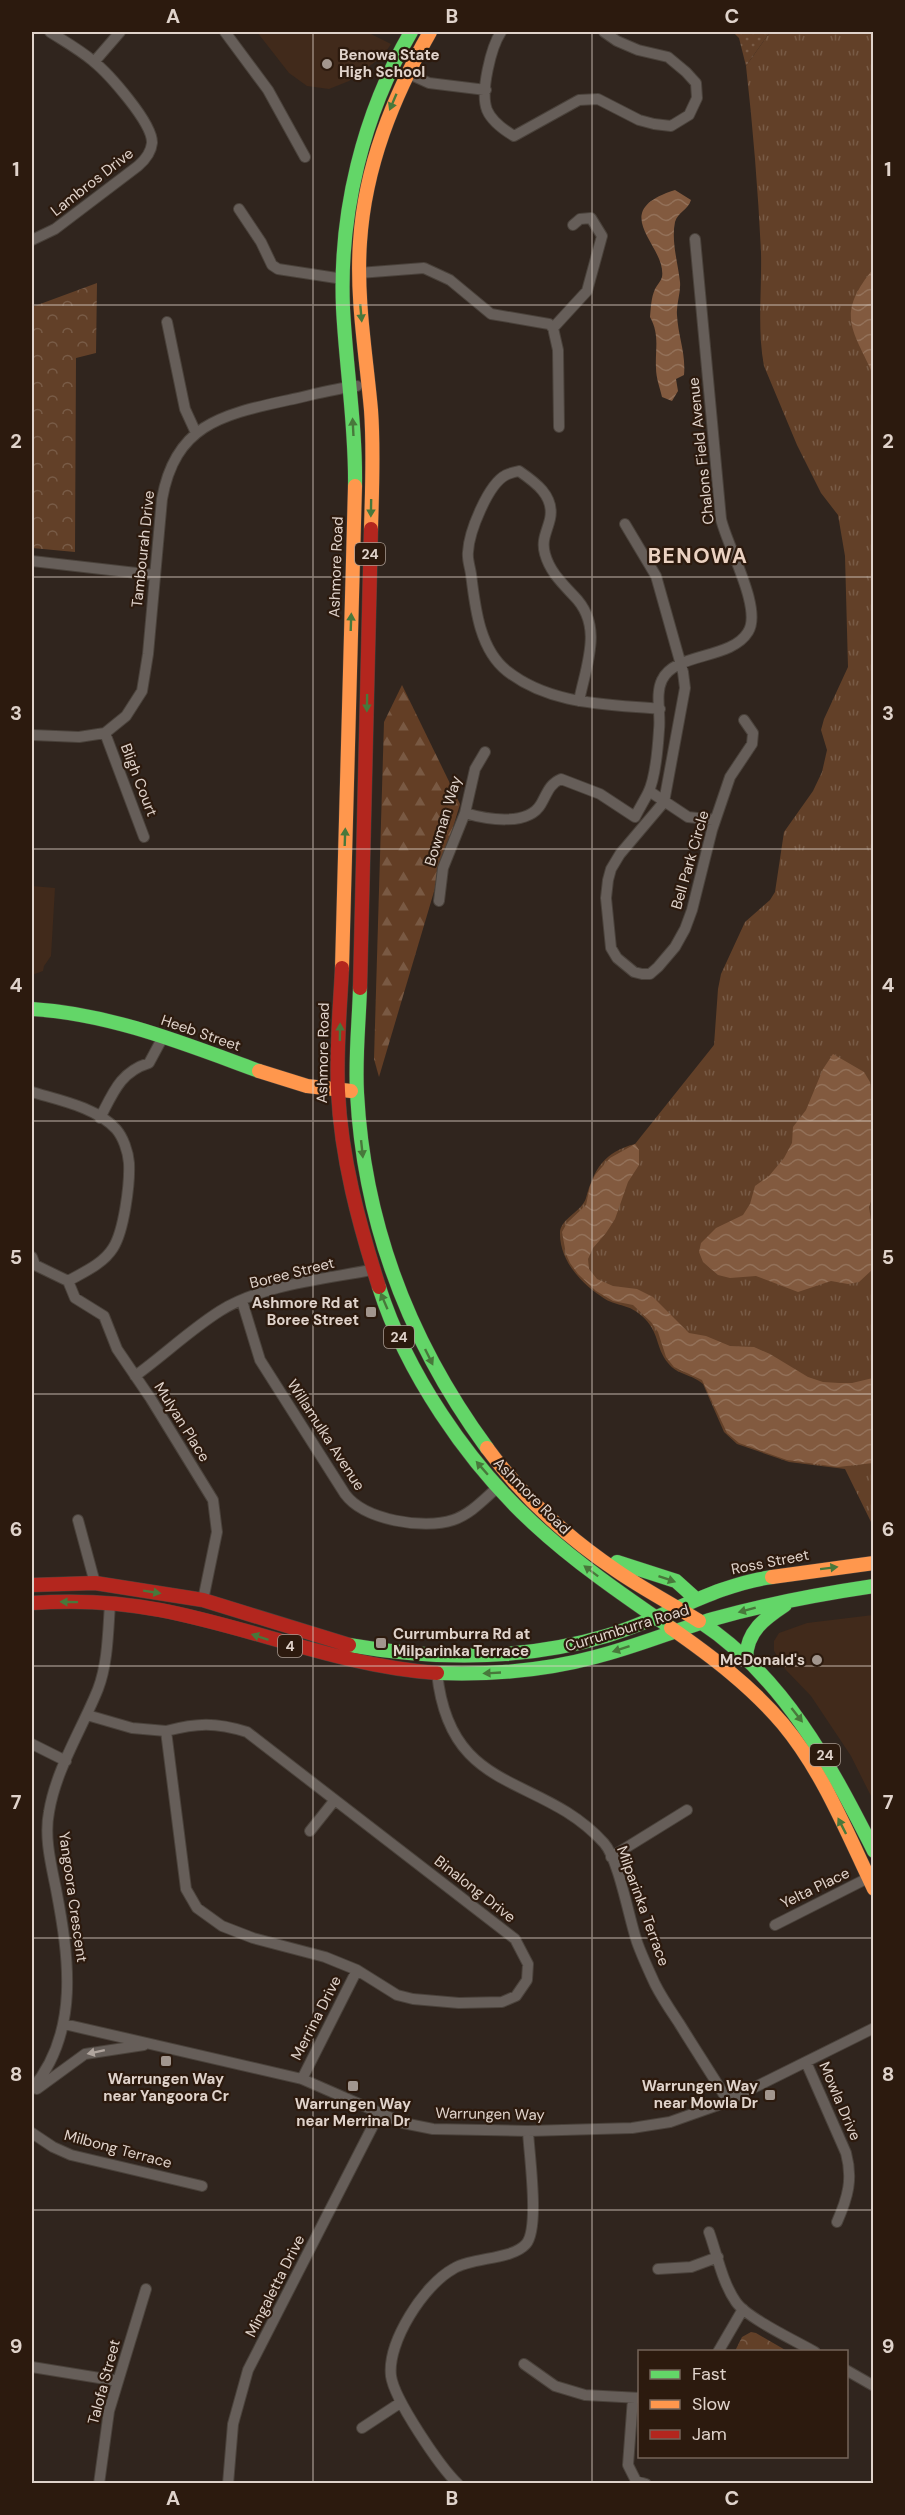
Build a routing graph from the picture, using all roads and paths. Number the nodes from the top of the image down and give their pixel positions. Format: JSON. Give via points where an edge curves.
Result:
{"nodes":[{"id":1,"x":51,"y":32,"type":"edge"},
{"id":2,"x":120,"y":32,"type":"edge"},
{"id":3,"x":225,"y":32,"type":"edge"},
{"id":4,"x":411,"y":32,"type":"edge"},
{"id":5,"x":430,"y":32,"type":"edge"},
{"id":6,"x":501,"y":32,"type":"edge"},
{"id":7,"x":604,"y":32,"type":"edge"},
{"id":8,"x":94,"y":62,"type":"junction"},
{"id":9,"x":407,"y":73,"type":"junction"},
{"id":10,"x":486,"y":90,"type":"junction"},
{"id":11,"x":305,"y":157,"type":"dead end"},
{"id":12,"x":238,"y":209,"type":"dead end"},
{"id":13,"x":573,"y":225,"type":"dead end"},
{"id":14,"x":695,"y":239,"type":"dead end"},
{"id":15,"x":32,"y":240,"type":"edge"},
{"id":16,"x":359,"y":273,"type":"junction"},
{"id":17,"x":343,"y":279,"type":"junction"},
{"id":18,"x":167,"y":322,"type":"dead end"},
{"id":19,"x":553,"y":328,"type":"junction"},
{"id":20,"x":369,"y":384,"type":"junction"},
{"id":21,"x":351,"y":386,"type":"junction"},
{"id":22,"x":560,"y":427,"type":"dead end"},
{"id":23,"x":196,"y":433,"type":"junction"},
{"id":24,"x":625,"y":524,"type":"dead end"},
{"id":25,"x":32,"y":561,"type":"edge"},
{"id":26,"x":154,"y":575,"type":"junction"},
{"id":27,"x":680,"y":664,"type":"junction"},
{"id":28,"x":579,"y":701,"type":"junction"},
{"id":29,"x":660,"y":709,"type":"junction"},
{"id":30,"x":744,"y":720,"type":"dead end"},
{"id":31,"x":105,"y":733,"type":"junction"},
{"id":32,"x":32,"y":735,"type":"edge"},
{"id":33,"x":485,"y":752,"type":"dead end"},
{"id":34,"x":649,"y":791,"type":"junction"},
{"id":35,"x":664,"y":802,"type":"junction"},
{"id":36,"x":465,"y":813,"type":"junction"},
{"id":37,"x":716,"y":820,"type":"junction"},
{"id":38,"x":144,"y":837,"type":"dead end"},
{"id":39,"x":440,"y":902,"type":"dead end"},
{"id":40,"x":32,"y":1009,"type":"edge"},
{"id":41,"x":163,"y":1037,"type":"junction"},
{"id":42,"x":357,"y":1090,"type":"junction"},
{"id":43,"x":338,"y":1091,"type":"junction"},
{"id":44,"x":32,"y":1092,"type":"edge"},
{"id":45,"x":100,"y":1118,"type":"junction"},
{"id":46,"x":32,"y":1257,"type":"edge"},
{"id":47,"x":371,"y":1270,"type":"junction"},
{"id":48,"x":68,"y":1281,"type":"junction"},
{"id":49,"x":242,"y":1301,"type":"junction"},
{"id":50,"x":135,"y":1376,"type":"junction"},
{"id":51,"x":498,"y":1487,"type":"junction"},
{"id":52,"x":78,"y":1520,"type":"dead end"},
{"id":53,"x":593,"y":1554,"type":"junction"},
{"id":54,"x":873,"y":1563,"type":"edge"},
{"id":55,"x":95,"y":1583,"type":"junction"},
{"id":56,"x":32,"y":1585,"type":"edge"},
{"id":57,"x":873,"y":1586,"type":"edge"},
{"id":58,"x":696,"y":1599,"type":"junction"},
{"id":59,"x":794,"y":1599,"type":"junction"},
{"id":60,"x":202,"y":1600,"type":"junction"},
{"id":61,"x":32,"y":1603,"type":"edge"},
{"id":62,"x":110,"y":1604,"type":"junction"},
{"id":63,"x":675,"y":1607,"type":"junction"},
{"id":64,"x":656,"y":1616,"type":"junction"},
{"id":65,"x":701,"y":1623,"type":"junction"},
{"id":66,"x":676,"y":1630,"type":"junction"},
{"id":67,"x":746,"y":1658,"type":"junction"},
{"id":68,"x":437,"y":1673,"type":"junction"},
{"id":69,"x":87,"y":1715,"type":"junction"},
{"id":70,"x":166,"y":1731,"type":"junction"},
{"id":71,"x":32,"y":1744,"type":"edge"},
{"id":72,"x":66,"y":1761,"type":"junction"},
{"id":73,"x":334,"y":1801,"type":"junction"},
{"id":74,"x":687,"y":1810,"type":"dead end"},
{"id":75,"x":310,"y":1831,"type":"dead end"},
{"id":76,"x":873,"y":1851,"type":"edge"},
{"id":77,"x":611,"y":1857,"type":"junction"},
{"id":78,"x":871,"y":1884,"type":"edge"},
{"id":79,"x":775,"y":1925,"type":"dead end"},
{"id":80,"x":357,"y":1970,"type":"junction"},
{"id":81,"x":64,"y":2024,"type":"junction"},
{"id":82,"x":873,"y":2028,"type":"edge"},
{"id":83,"x":154,"y":2044,"type":"junction"},
{"id":84,"x":806,"y":2062,"type":"junction"},
{"id":85,"x":302,"y":2079,"type":"junction"},
{"id":86,"x":32,"y":2091,"type":"edge"},
{"id":87,"x":728,"y":2101,"type":"junction"},
{"id":88,"x":380,"y":2112,"type":"junction"},
{"id":89,"x":528,"y":2131,"type":"junction"},
{"id":90,"x":32,"y":2133,"type":"edge"},
{"id":91,"x":202,"y":2186,"type":"dead end"},
{"id":92,"x":837,"y":2222,"type":"dead end"},
{"id":93,"x":709,"y":2232,"type":"dead end"},
{"id":94,"x":718,"y":2257,"type":"junction"},
{"id":95,"x":658,"y":2268,"type":"dead end"},
{"id":96,"x":146,"y":2289,"type":"dead end"},
{"id":97,"x":743,"y":2309,"type":"junction"},
{"id":98,"x":719,"y":2350,"type":"edge"},
{"id":99,"x":811,"y":2350,"type":"edge"},
{"id":100,"x":524,"y":2364,"type":"dead end"},
{"id":101,"x":32,"y":2367,"type":"edge"},
{"id":102,"x":848,"y":2371,"type":"edge"},
{"id":103,"x":118,"y":2381,"type":"junction"},
{"id":104,"x":873,"y":2386,"type":"edge"},
{"id":105,"x":636,"y":2398,"type":"edge"},
{"id":106,"x":400,"y":2403,"type":"junction"},
{"id":107,"x":362,"y":2428,"type":"dead end"},
{"id":108,"x":99,"y":2484,"type":"edge"},
{"id":109,"x":228,"y":2484,"type":"edge"},
{"id":110,"x":458,"y":2484,"type":"edge"},
{"id":111,"x":646,"y":2484,"type":"edge"}],
"edges":[{"from":1,"to":8,"type":"street","name":"Lambros Drive"},
{"from":2,"to":8,"type":"street"},
{"from":3,"to":11,"type":"street","via":[[268,90]]},
{"from":4,"to":17,"type":"main road","name":"Ashmore Road","number":"24","via":[[382,87],[365,138],[354,186]]},
{"from":5,"to":9,"type":"main road","name":"Ashmore Road","number":"24"},
{"from":6,"to":10,"type":"street","via":[[488,63]]},
{"from":7,"to":10,"type":"street","via":[[638,50],[668,57],[686,72],[696,83],[697,98],[689,116],[671,126],[654,124],[598,99],[579,100],[514,136],[499,127],[487,109]]},
{"from":8,"to":15,"type":"street","name":"Lambros Drive","via":[[123,92],[149,129],[152,142],[148,157],[56,229]]},
{"from":9,"to":10,"type":"street","via":[[429,83]]},
{"from":9,"to":16,"type":"main road","name":"Ashmore Road","number":"24","one_way":true,"via":[[381,134],[369,178]]},
{"from":12,"to":17,"type":"street","via":[[272,265]]},
{"from":13,"to":19,"type":"street","via":[[580,219],[591,218],[602,236],[600,249],[586,291]]},
{"from":14,"to":27,"type":"street","name":"Chalons Field Avenue","via":[[721,519],[752,605],[753,619],[748,633],[736,642]]},
{"from":16,"to":19,"type":"street","via":[[424,268],[464,290],[491,314],[549,324]]},
{"from":16,"to":20,"type":"main road","name":"Ashmore Road","number":"24","one_way":true},
{"from":17,"to":21,"type":"main road","name":"Ashmore Road","number":"24"},
{"from":18,"to":23,"type":"street","via":[[184,409]]},
{"from":19,"to":22,"type":"street","via":[[558,350]]},
{"from":20,"to":21,"type":"street","name":"Tambourah Drive"},
{"from":20,"to":42,"type":"main road","name":"Ashmore Road","number":"24","one_way":true,"via":[[372,465]]},
{"from":21,"to":23,"type":"street","name":"Tambourah Drive","via":[[247,409],[216,420]]},
{"from":43,"to":21,"type":"main road","name":"Ashmore Road","number":"24","one_way":true,"via":[[355,489]]},
{"from":23,"to":26,"type":"street","name":"Tambourah Drive","via":[[167,473]]},
{"from":24,"to":27,"type":"street","name":"Bell Park Circle","via":[[656,576]]},
{"from":25,"to":26,"type":"street"},
{"from":26,"to":31,"type":"street","name":"Tambourah Drive","via":[[142,691],[126,716]]},
{"from":27,"to":29,"type":"street","name":"Chalons Field Avenue","via":[[663,677]]},
{"from":27,"to":35,"type":"street","name":"Bell Park Circle","via":[[685,688]]},
{"from":28,"to":28,"type":"street","via":[[530,687],[504,669],[489,649],[473,601],[468,552],[472,532],[493,489],[505,476],[519,471],[537,484],[549,500],[544,552],[561,583],[585,609],[592,645]]},
{"from":28,"to":29,"type":"street"},
{"from":29,"to":34,"type":"street","name":"Chalons Field Avenue"},
{"from":30,"to":37,"type":"street","name":"Bell Park Circle","via":[[753,733],[752,744],[730,777]]},
{"from":31,"to":32,"type":"street","via":[[79,737]]},
{"from":31,"to":38,"type":"street","name":"Bligh Court"},
{"from":33,"to":36,"type":"street","name":"Bowman Way","via":[[472,777]]},
{"from":34,"to":35,"type":"street"},
{"from":34,"to":36,"type":"street","name":"Chalons Field Avenue","via":[[635,817],[600,794],[561,779],[549,787],[540,806],[524,816],[491,818]]},
{"from":35,"to":37,"type":"street","via":[[688,817]]},
{"from":35,"to":37,"type":"street","name":"Bell Park Circle","via":[[620,854],[608,880],[611,948],[634,972],[650,974],[675,947],[685,929]]},
{"from":36,"to":39,"type":"street","name":"Bowman Way","via":[[443,868]]},
{"from":40,"to":41,"type":"main road","name":"Heeb Street","via":[[102,1018]]},
{"from":41,"to":43,"type":"main road","name":"Heeb Street","via":[[306,1087]]},
{"from":41,"to":45,"type":"street","via":[[149,1063],[134,1068],[120,1081]]},
{"from":42,"to":43,"type":"main road","name":"Heeb Street"},
{"from":42,"to":53,"type":"main road","name":"Ashmore Road","number":"24","one_way":true,"via":[[363,1160],[374,1212],[389,1265],[434,1367],[457,1407],[498,1462],[548,1516]]},
{"from":43,"to":47,"type":"main road","name":"Ashmore Road","number":"24","via":[[345,1165]]},
{"from":44,"to":45,"type":"street"},
{"from":45,"to":48,"type":"street","via":[[115,1128],[129,1161],[120,1232],[102,1261]]},
{"from":46,"to":48,"type":"street","name":"Mulyan Place","via":[[35,1265]]},
{"from":47,"to":49,"type":"street","name":"Boree Street","via":[[266,1291]]},
{"from":51,"to":47,"type":"main road","name":"Ashmore Road","number":"24","one_way":true,"via":[[436,1406],[401,1342]]},
{"from":48,"to":50,"type":"street","name":"Mulyan Place","via":[[75,1298],[104,1316],[117,1349]]},
{"from":49,"to":50,"type":"street","name":"Boree Street","via":[[221,1310]]},
{"from":49,"to":51,"type":"street","name":"Willamulka Avenue","via":[[260,1360],[357,1507],[402,1521],[443,1523],[463,1516]]},
{"from":50,"to":60,"type":"street","name":"Mulyan Place","via":[[213,1500],[217,1532]]},
{"from":64,"to":51,"type":"main road","name":"Ashmore Road","number":"24","one_way":true,"via":[[560,1548]]},
{"from":52,"to":55,"type":"street"},
{"from":53,"to":58,"type":"main road","one_way":true,"via":[[676,1581]]},
{"from":53,"to":63,"type":"main road","name":"Ashmore Road","number":"24"},
{"from":58,"to":54,"type":"main road","name":"Ross Street","number":"4","one_way":true,"via":[[772,1576]]},
{"from":55,"to":56,"type":"main road","name":"Currumburra Road","number":"4"},
{"from":55,"to":60,"type":"main road","name":"Currumburra Road","number":"4","one_way":true},
{"from":57,"to":59,"type":"main road","number":"4"},
{"from":58,"to":63,"type":"main road","name":"Ross Street","number":"4"},
{"from":59,"to":65,"type":"main road","number":"4","one_way":true},
{"from":59,"to":67,"type":"main road","via":[[754,1628],[746,1646]]},
{"from":60,"to":64,"type":"main road","name":"Currumburra Road","number":"4","via":[[350,1645],[438,1656],[510,1655],[554,1648],[606,1636]]},
{"from":62,"to":61,"type":"main road","name":"Currumburra Road","number":"4","one_way":true},
{"from":68,"to":62,"type":"main road","name":"Currumburra Road","number":"4","one_way":true,"via":[[353,1663],[202,1619]]},
{"from":62,"to":69,"type":"street","name":"Yangoora Crescent","via":[[99,1687]]},
{"from":63,"to":64,"type":"main road","name":"Currumburra Road","number":"4"},
{"from":63,"to":65,"type":"main road","name":"Ashmore Road","number":"24"},
{"from":64,"to":66,"type":"main road","name":"Ashmore Road","number":"24"},
{"from":65,"to":66,"type":"main road","name":"Currumburra Road","number":"4"},
{"from":65,"to":67,"type":"main road","name":"Ashmore Road","number":"24"},
{"from":66,"to":68,"type":"main road","name":"Currumburra Road","number":"4","one_way":true,"via":[[572,1663],[498,1672]]},
{"from":78,"to":66,"type":"main road","name":"Ashmore Road","number":"24","one_way":true,"via":[[808,1758],[789,1731],[732,1673]]},
{"from":67,"to":76,"type":"main road","name":"Ashmore Road","number":"24","one_way":true,"via":[[812,1735],[837,1776]]},
{"from":68,"to":77,"type":"street","name":"Milparinka Terrace","via":[[447,1718],[474,1759],[488,1771],[581,1821],[606,1845]]},
{"from":69,"to":70,"type":"street","name":"Binalong Drive","via":[[132,1728]]},
{"from":69,"to":72,"type":"street","name":"Yangoora Crescent"},
{"from":70,"to":73,"type":"street","name":"Binalong Drive","via":[[194,1724],[222,1724],[246,1732]]},
{"from":70,"to":80,"type":"street","name":"Binalong Drive","via":[[186,1889],[197,1908],[222,1926]]},
{"from":71,"to":72,"type":"street"},
{"from":72,"to":81,"type":"street","name":"Yangoora Crescent","via":[[50,1807],[48,1836],[68,1966]]},
{"from":73,"to":75,"type":"street"},
{"from":73,"to":80,"type":"street","name":"Binalong Drive","via":[[515,1939],[528,1964],[527,1980],[516,1996],[502,2002],[413,1999],[397,1995]]},
{"from":74,"to":77,"type":"street"},
{"from":77,"to":87,"type":"street","name":"Milparinka Terrace","via":[[637,1942],[656,1986]]},
{"from":78,"to":79,"type":"street","name":"Yelta Place"},
{"from":80,"to":85,"type":"street","name":"Merrina Drive"},
{"from":81,"to":83,"type":"street","name":"Warrungen Way"},
{"from":81,"to":86,"type":"street","name":"Yangoora Crescent"},
{"from":82,"to":84,"type":"street","name":"Warrungen Way"},
{"from":83,"to":85,"type":"street","name":"Warrungen Way"},
{"from":83,"to":86,"type":"street","name":"Yangoora Crescent","one_way":true,"via":[[85,2054]]},
{"from":84,"to":87,"type":"street","name":"Warrungen Way"},
{"from":84,"to":92,"type":"street","name":"Mowla Drive","via":[[850,2168],[849,2193]]},
{"from":85,"to":88,"type":"street","name":"Warrungen Way"},
{"from":87,"to":89,"type":"street","name":"Warrungen Way","via":[[670,2122],[632,2128]]},
{"from":88,"to":89,"type":"street","name":"Warrungen Way","via":[[433,2129]]},
{"from":88,"to":109,"type":"street","name":"Mingaletta Drive","via":[[248,2370],[233,2424]]},
{"from":89,"to":106,"type":"street","via":[[534,2224],[526,2244],[511,2253],[453,2268],[431,2286],[409,2317],[393,2350],[391,2376]]},
{"from":90,"to":91,"type":"street","name":"Milbong Terrace","via":[[52,2148],[71,2155]]},
{"from":93,"to":94,"type":"street"},
{"from":94,"to":95,"type":"street","via":[[691,2267]]},
{"from":94,"to":97,"type":"street","via":[[732,2295]]},
{"from":96,"to":103,"type":"street","name":"Talofa Street"},
{"from":97,"to":98,"type":"street"},
{"from":97,"to":99,"type":"street"},
{"from":100,"to":105,"type":"street","via":[[555,2386],[585,2395]]},
{"from":101,"to":103,"type":"street"},
{"from":102,"to":104,"type":"street"},
{"from":103,"to":108,"type":"street","name":"Talofa Street","via":[[109,2411]]},
{"from":105,"to":111,"type":"street","via":[[628,2465],[636,2481]]},
{"from":106,"to":107,"type":"street"},
{"from":106,"to":110,"type":"street"}]}
